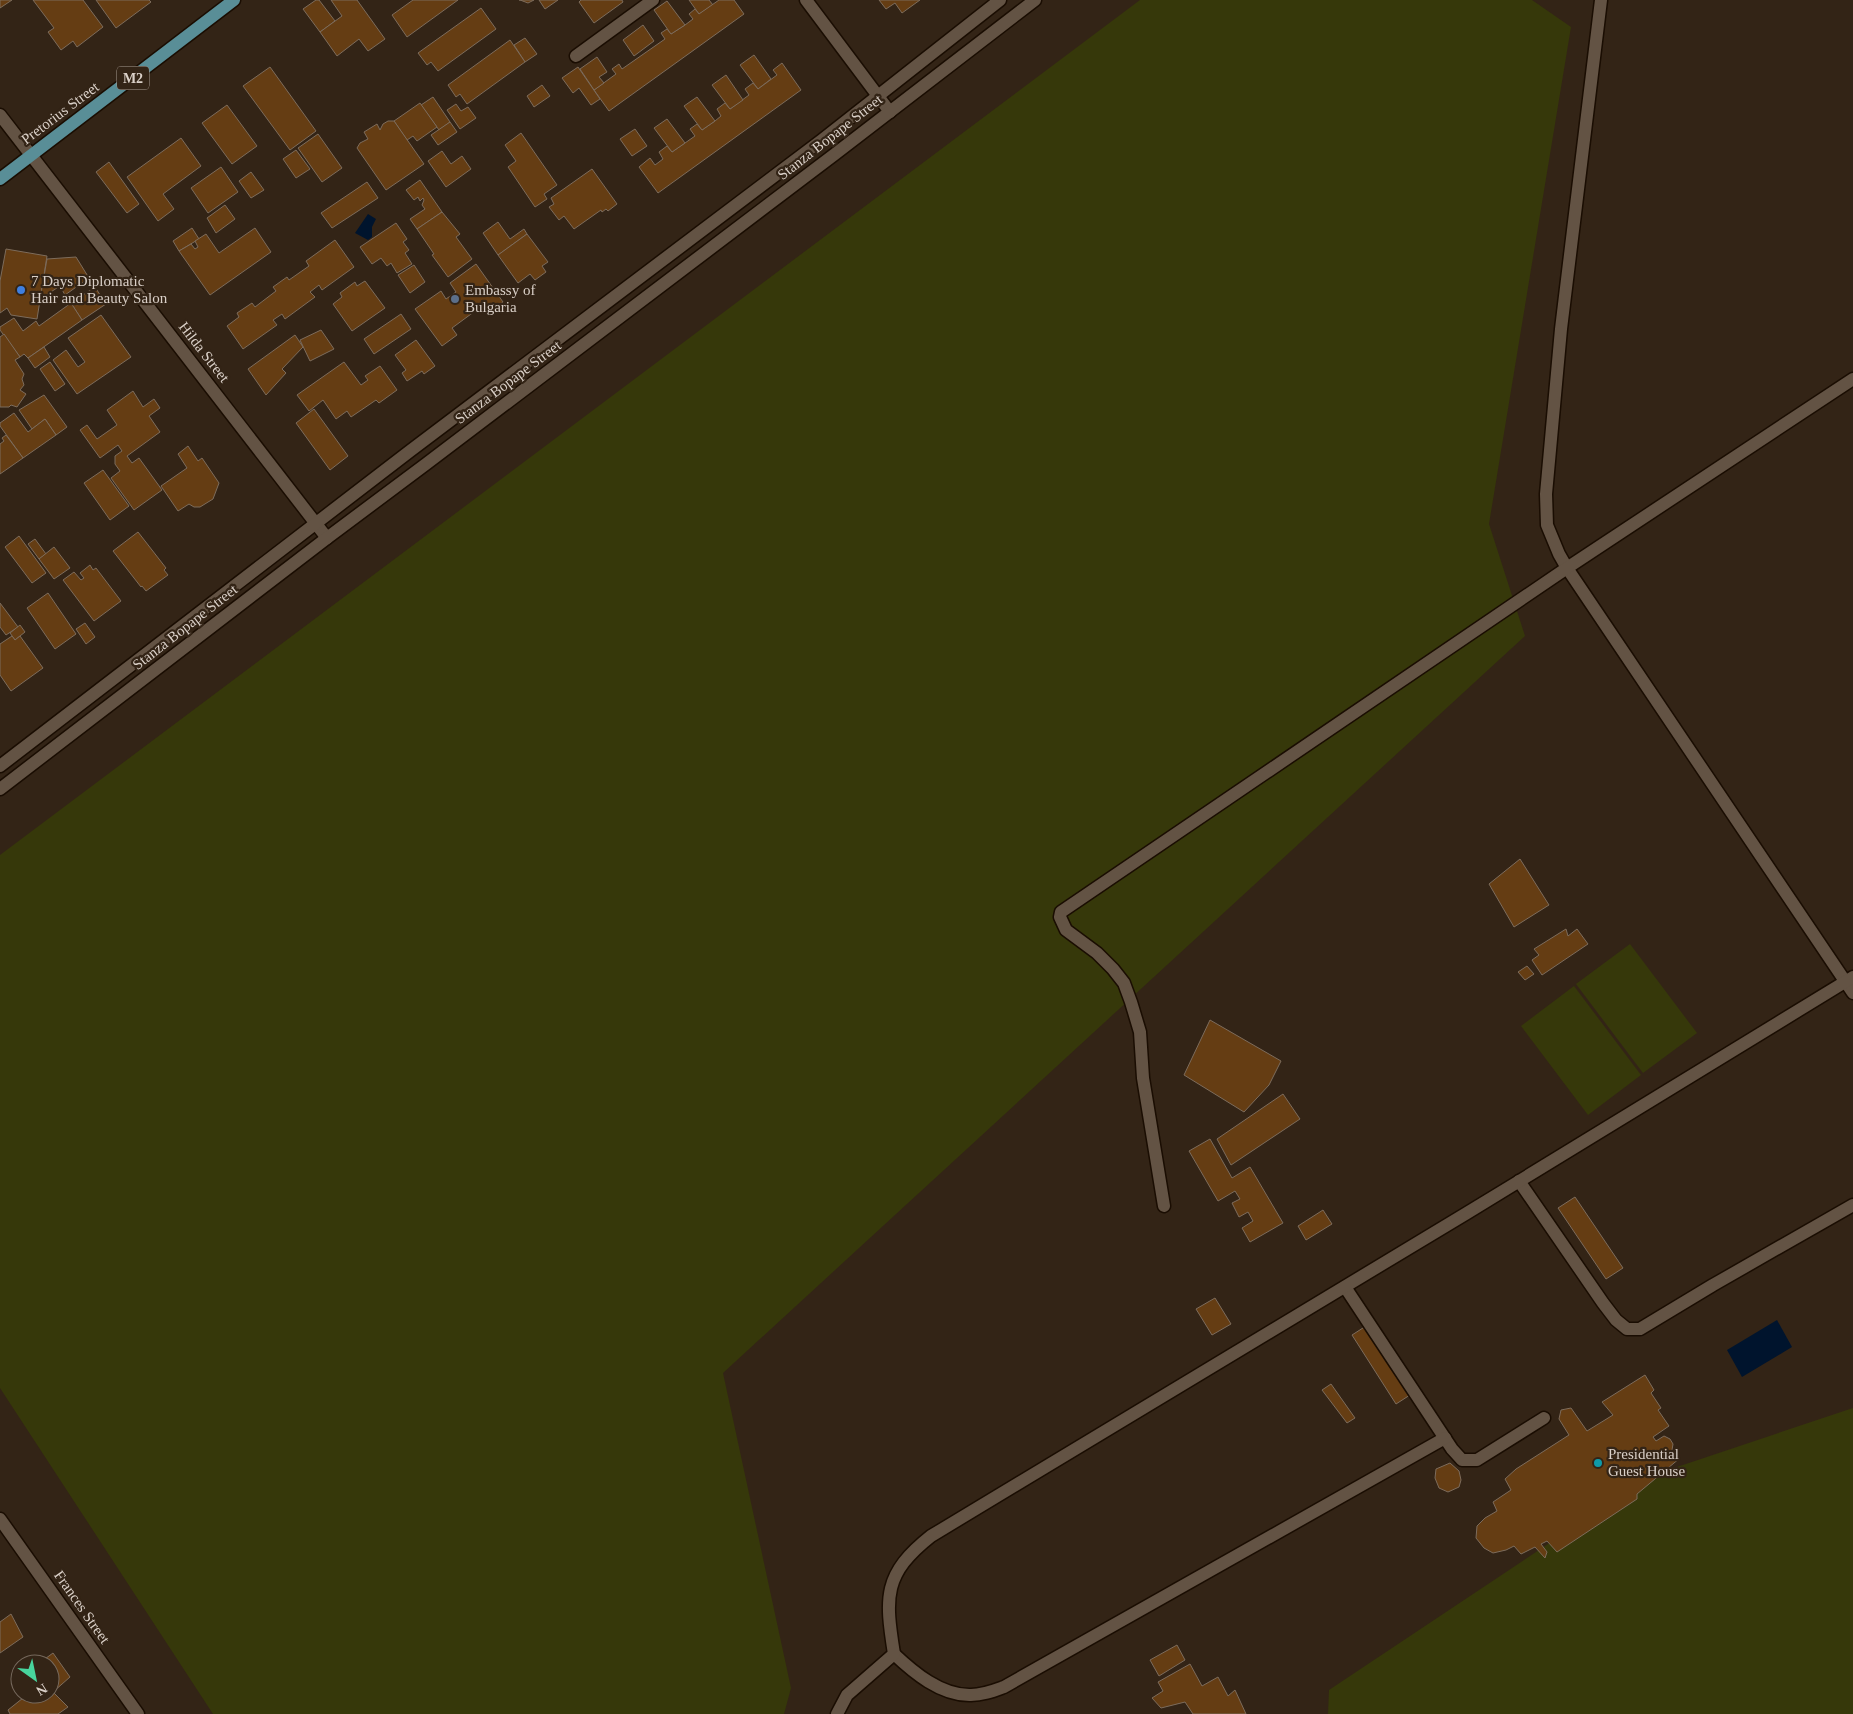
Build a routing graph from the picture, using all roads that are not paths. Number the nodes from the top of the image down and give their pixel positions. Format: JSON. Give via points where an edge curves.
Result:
{"nodes":[{"id":1,"x":234,"y":0,"type":"edge"},
{"id":2,"x":653,"y":0,"type":"edge"},
{"id":3,"x":806,"y":0,"type":"edge"},
{"id":4,"x":1000,"y":0,"type":"edge"},
{"id":5,"x":1035,"y":0,"type":"edge"},
{"id":6,"x":1601,"y":0,"type":"edge"},
{"id":7,"x":576,"y":56,"type":"dead end"},
{"id":8,"x":878,"y":96,"type":"junction"},
{"id":9,"x":890,"y":112,"type":"junction"},
{"id":10,"x":0,"y":115,"type":"edge"},
{"id":11,"x":31,"y":155,"type":"junction"},
{"id":12,"x":0,"y":179,"type":"edge"},
{"id":13,"x":1853,"y":379,"type":"edge"},
{"id":14,"x":315,"y":523,"type":"junction"},
{"id":15,"x":327,"y":538,"type":"junction"},
{"id":16,"x":1566,"y":568,"type":"junction"},
{"id":17,"x":0,"y":766,"type":"edge"},
{"id":18,"x":0,"y":789,"type":"edge"},
{"id":19,"x":1849,"y":979,"type":"edge"},
{"id":20,"x":1853,"y":993,"type":"edge"},
{"id":21,"x":1519,"y":1181,"type":"junction"},
{"id":22,"x":1853,"y":1205,"type":"edge"},
{"id":23,"x":1164,"y":1206,"type":"dead end"},
{"id":24,"x":1345,"y":1287,"type":"junction"},
{"id":25,"x":1544,"y":1418,"type":"dead end"},
{"id":26,"x":1445,"y":1438,"type":"junction"},
{"id":27,"x":0,"y":1519,"type":"edge"},
{"id":28,"x":894,"y":1654,"type":"junction"},
{"id":29,"x":138,"y":1714,"type":"edge"},
{"id":30,"x":838,"y":1714,"type":"edge"}],
"edges":[{"from":1,"to":11,"type":"main road","name":"Pretorius Street","number":"M2"},
{"from":2,"to":7,"type":"street"},
{"from":3,"to":8,"type":"street"},
{"from":4,"to":8,"type":"street","name":"Stanza Bopape Street"},
{"from":5,"to":9,"type":"street","name":"Stanza Bopape Street"},
{"from":6,"to":16,"type":"street","via":[[1561,329],[1546,494],[1547,525]]},
{"from":8,"to":9,"type":"street"},
{"from":8,"to":14,"type":"street","name":"Stanza Bopape Street"},
{"from":9,"to":15,"type":"street","name":"Stanza Bopape Street"},
{"from":10,"to":11,"type":"street","name":"Hilda Street"},
{"from":11,"to":12,"type":"main road","name":"Pretorius Street","number":"M2"},
{"from":11,"to":14,"type":"street","name":"Hilda Street"},
{"from":13,"to":16,"type":"street"},
{"from":14,"to":15,"type":"street","name":"Hilda Street"},
{"from":14,"to":17,"type":"street","name":"Stanza Bopape Street"},
{"from":15,"to":18,"type":"street","name":"Stanza Bopape Street"},
{"from":16,"to":19,"type":"street"},
{"from":16,"to":23,"type":"street","via":[[1061,912],[1066,930],[1097,953],[1124,983],[1136,1016]]},
{"from":19,"to":20,"type":"street"},
{"from":19,"to":21,"type":"street"},
{"from":21,"to":22,"type":"street","via":[[1602,1303],[1627,1329],[1640,1329]]},
{"from":21,"to":24,"type":"street"},
{"from":24,"to":26,"type":"street"},
{"from":24,"to":28,"type":"street","via":[[914,1549],[900,1566],[892,1584],[888,1613]]},
{"from":25,"to":26,"type":"street","via":[[1477,1460],[1462,1460]]},
{"from":26,"to":28,"type":"street","via":[[1004,1687],[969,1695],[950,1692],[917,1674]]},
{"from":27,"to":29,"type":"street","name":"Frances Street"},
{"from":28,"to":30,"type":"street","via":[[846,1695]]}]}
